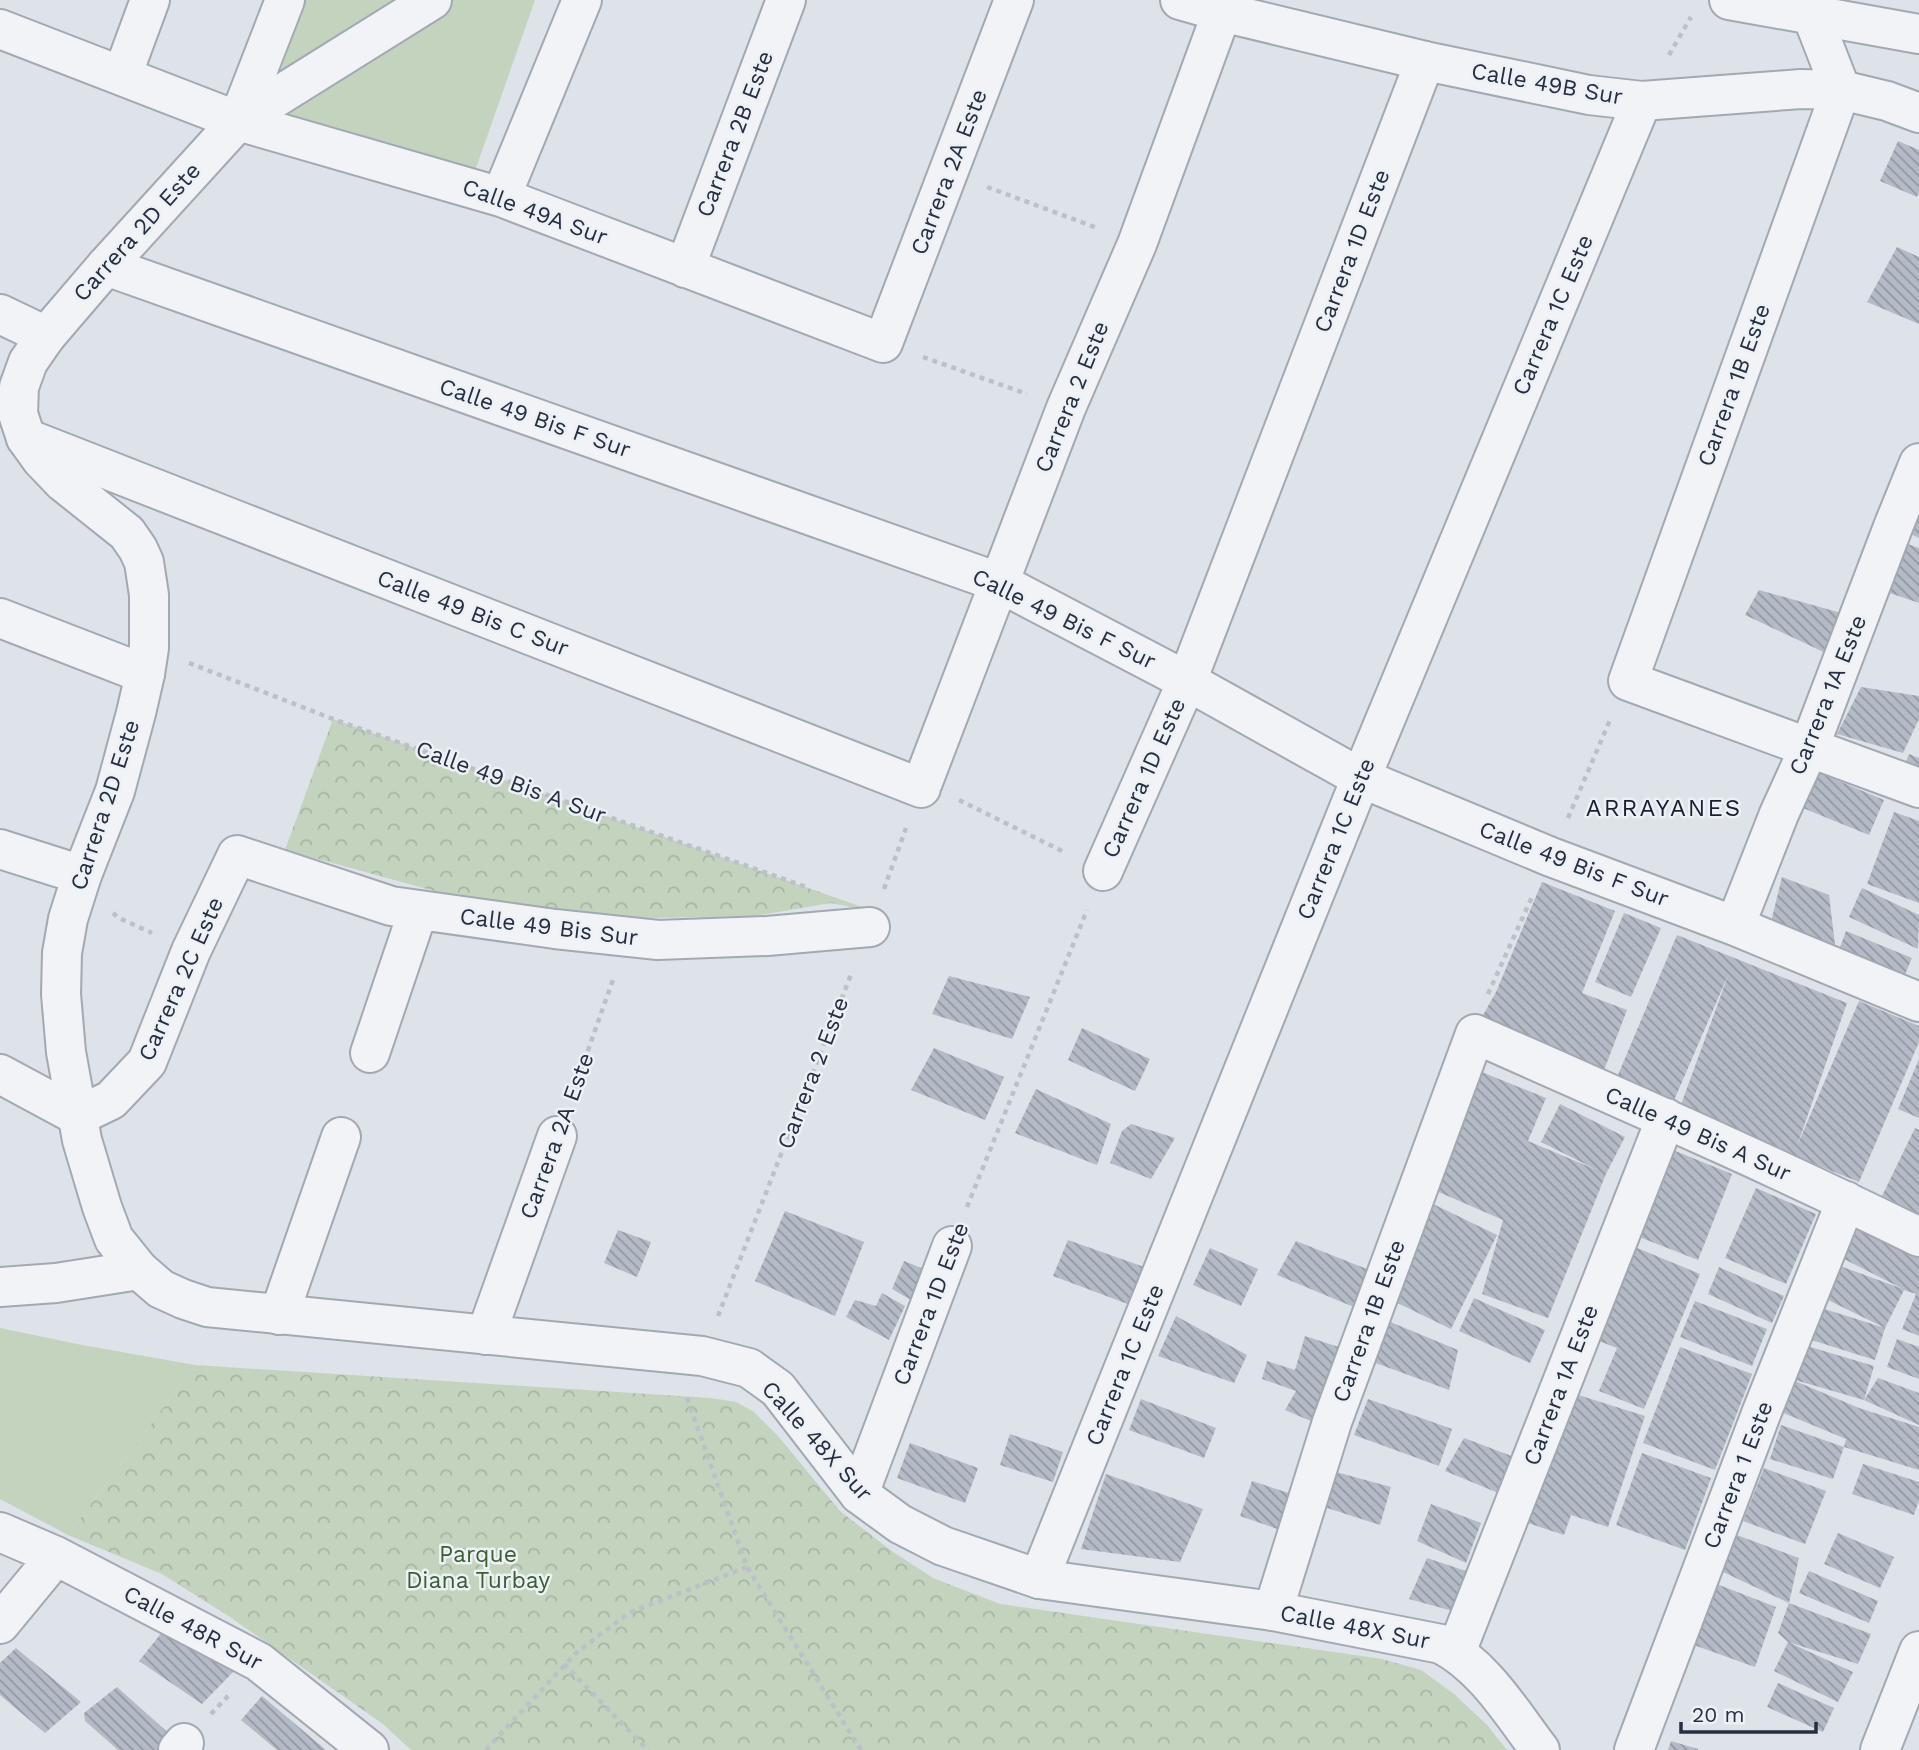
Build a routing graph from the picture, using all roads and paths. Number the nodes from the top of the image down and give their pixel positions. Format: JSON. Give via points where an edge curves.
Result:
{"nodes":[{"id":1,"x":150,"y":0,"type":"edge"},
{"id":2,"x":285,"y":0,"type":"edge"},
{"id":3,"x":432,"y":0,"type":"edge"},
{"id":4,"x":582,"y":0,"type":"edge"},
{"id":5,"x":786,"y":0,"type":"edge"},
{"id":6,"x":1014,"y":0,"type":"edge"},
{"id":7,"x":1180,"y":0,"type":"edge"},
{"id":8,"x":1712,"y":6,"type":"edge"},
{"id":9,"x":1808,"y":7,"type":"edge"},
{"id":10,"x":1222,"y":12,"type":"junction"},
{"id":11,"x":0,"y":29,"type":"edge"},
{"id":12,"x":1919,"y":34,"type":"edge"},
{"id":13,"x":1425,"y":61,"type":"junction"},
{"id":14,"x":122,"y":76,"type":"junction"},
{"id":15,"x":1840,"y":90,"type":"junction"},
{"id":16,"x":1642,"y":101,"type":"junction"},
{"id":17,"x":1919,"y":113,"type":"edge"},
{"id":18,"x":238,"y":121,"type":"junction"},
{"id":19,"x":948,"y":172,"type":"junction"},
{"id":20,"x":501,"y":197,"type":"junction"},
{"id":21,"x":1137,"y":244,"type":"junction"},
{"id":22,"x":106,"y":266,"type":"junction"},
{"id":23,"x":685,"y":268,"type":"junction"},
{"id":24,"x":0,"y":314,"type":"edge"},
{"id":25,"x":46,"y":335,"type":"junction"},
{"id":26,"x":883,"y":343,"type":"junction"},
{"id":27,"x":1066,"y":408,"type":"junction"},
{"id":28,"x":26,"y":438,"type":"junction"},
{"id":29,"x":1919,"y":463,"type":"edge"},
{"id":30,"x":998,"y":582,"type":"junction"},
{"id":31,"x":0,"y":618,"type":"edge"},
{"id":32,"x":147,"y":661,"type":"junction"},
{"id":33,"x":1187,"y":681,"type":"junction"},
{"id":34,"x":1809,"y":748,"type":"junction"},
{"id":35,"x":1361,"y":778,"type":"junction"},
{"id":36,"x":922,"y":785,"type":"junction"},
{"id":37,"x":1919,"y":788,"type":"edge"},
{"id":38,"x":0,"y":849,"type":"edge"},
{"id":39,"x":237,"y":855,"type":"joint"},
{"id":40,"x":1103,"y":871,"type":"junction"},
{"id":41,"x":82,"y":875,"type":"junction"},
{"id":42,"x":811,"y":889,"type":"dead end"},
{"id":43,"x":418,"y":911,"type":"junction"},
{"id":44,"x":1735,"y":926,"type":"junction"},
{"id":45,"x":870,"y":927,"type":"junction"},
{"id":46,"x":629,"y":937,"type":"junction"},
{"id":47,"x":191,"y":951,"type":"junction"},
{"id":48,"x":1918,"y":999,"type":"edge"},
{"id":49,"x":1475,"y":1034,"type":"joint"},
{"id":50,"x":370,"y":1053,"type":"dead end"},
{"id":51,"x":0,"y":1074,"type":"edge"},
{"id":52,"x":78,"y":1116,"type":"junction"},
{"id":53,"x":1666,"y":1118,"type":"junction"},
{"id":54,"x":557,"y":1136,"type":"joint"},
{"id":55,"x":341,"y":1137,"type":"dead end"},
{"id":56,"x":1846,"y":1201,"type":"junction"},
{"id":57,"x":1919,"y":1237,"type":"edge"},
{"id":58,"x":952,"y":1246,"type":"joint"},
{"id":59,"x":139,"y":1270,"type":"junction"},
{"id":60,"x":0,"y":1287,"type":"edge"},
{"id":61,"x":279,"y":1315,"type":"junction"},
{"id":62,"x":486,"y":1335,"type":"junction"},
{"id":63,"x":686,"y":1354,"type":"junction"},
{"id":64,"x":859,"y":1494,"type":"junction"},
{"id":65,"x":0,"y":1532,"type":"edge"},
{"id":66,"x":56,"y":1556,"type":"junction"},
{"id":67,"x":747,"y":1567,"type":"junction"},
{"id":68,"x":1039,"y":1579,"type":"junction"},
{"id":69,"x":1273,"y":1611,"type":"junction"},
{"id":70,"x":0,"y":1624,"type":"edge"},
{"id":71,"x":1456,"y":1651,"type":"junction"},
{"id":72,"x":1919,"y":1651,"type":"edge"},
{"id":73,"x":259,"y":1662,"type":"junction"},
{"id":74,"x":564,"y":1664,"type":"junction"},
{"id":75,"x":181,"y":1746,"type":"edge"},
{"id":76,"x":369,"y":1750,"type":"edge"},
{"id":77,"x":486,"y":1750,"type":"edge"},
{"id":78,"x":648,"y":1750,"type":"edge"},
{"id":79,"x":861,"y":1750,"type":"edge"},
{"id":80,"x":1540,"y":1750,"type":"edge"},
{"id":81,"x":1634,"y":1750,"type":"edge"},
{"id":82,"x":1880,"y":1750,"type":"edge"}],
"edges":[{"from":1,"to":14,"type":"street"},
{"from":2,"to":18,"type":"street"},
{"from":3,"to":18,"type":"street"},
{"from":4,"to":20,"type":"street"},
{"from":5,"to":23,"type":"street","name":"Carrera 2B Este"},
{"from":6,"to":19,"type":"street","name":"Carrera 2A Este"},
{"from":7,"to":10,"type":"street","name":"Calle 49B Sur"},
{"from":8,"to":9,"type":"street"},
{"from":8,"to":16,"type":"path"},
{"from":9,"to":12,"type":"street"},
{"from":9,"to":15,"type":"street"},
{"from":10,"to":13,"type":"street","name":"Calle 49B Sur"},
{"from":10,"to":21,"type":"street","name":"Carrera 2 Este"},
{"from":11,"to":14,"type":"street","name":"Calle 49A Sur"},
{"from":13,"to":16,"type":"street","name":"Calle 49B Sur","via":[[1589,95]]},
{"from":13,"to":33,"type":"street","name":"Carrera 1D Este"},
{"from":14,"to":18,"type":"street","name":"Calle 49A Sur"},
{"from":15,"to":16,"type":"street","name":"Calle 49B Sur"},
{"from":15,"to":17,"type":"street","name":"Calle 49B Sur"},
{"from":15,"to":34,"type":"street","name":"Carrera 1B Este","via":[[1628,681]]},
{"from":16,"to":35,"type":"street","name":"Carrera 1C Este"},
{"from":18,"to":20,"type":"street","name":"Calle 49A Sur"},
{"from":18,"to":22,"type":"street","name":"Carrera 2D Este"},
{"from":19,"to":21,"type":"path"},
{"from":19,"to":26,"type":"street","name":"Carrera 2A Este"},
{"from":20,"to":23,"type":"street","name":"Calle 49A Sur"},
{"from":21,"to":27,"type":"street","name":"Carrera 2 Este"},
{"from":22,"to":25,"type":"street","name":"Carrera 2D Este"},
{"from":22,"to":30,"type":"street","name":"Calle 49 Bis F Sur"},
{"from":23,"to":26,"type":"street","name":"Calle 49A Sur"},
{"from":24,"to":25,"type":"street"},
{"from":25,"to":28,"type":"street","name":"Carrera 2D Este","via":[[28,362],[19,387],[18,414]]},
{"from":26,"to":27,"type":"path"},
{"from":27,"to":30,"type":"street","name":"Carrera 2 Este"},
{"from":28,"to":32,"type":"street","name":"Carrera 2D Este","via":[[63,482],[127,533],[138,549],[149,595]]},
{"from":28,"to":36,"type":"street","name":"Calle 49 Bis C Sur"},
{"from":29,"to":34,"type":"street","name":"Carrera 1A Este"},
{"from":30,"to":33,"type":"street","name":"Calle 49 Bis F Sur"},
{"from":30,"to":36,"type":"street","name":"Carrera 2 Este"},
{"from":31,"to":32,"type":"street"},
{"from":32,"to":41,"type":"street","name":"Carrera 2D Este","via":[[115,791]]},
{"from":32,"to":42,"type":"path","name":"Calle 49 Bis A Sur","via":[[333,719]]},
{"from":33,"to":35,"type":"street","name":"Calle 49 Bis F Sur"},
{"from":33,"to":40,"type":"street","name":"Carrera 1D Este"},
{"from":34,"to":37,"type":"street"},
{"from":34,"to":44,"type":"street","name":"Carrera 1A Este"},
{"from":35,"to":44,"type":"street","name":"Calle 49 Bis F Sur","via":[[1551,857]]},
{"from":35,"to":68,"type":"street","name":"Carrera 1C Este"},
{"from":36,"to":40,"type":"path"},
{"from":36,"to":45,"type":"path","name":"Carrera 2 Este"},
{"from":38,"to":41,"type":"street"},
{"from":39,"to":43,"type":"street","name":"Calle 49 Bis Sur"},
{"from":39,"to":47,"type":"street","name":"Carrera 2C Este"},
{"from":40,"to":58,"type":"path","name":"Carrera 1D Este"},
{"from":41,"to":47,"type":"path","via":[[119,918]]},
{"from":41,"to":52,"type":"street","name":"Carrera 2D Este","via":[[66,930],[61,994]]},
{"from":43,"to":46,"type":"street","name":"Calle 49 Bis Sur"},
{"from":43,"to":50,"type":"street"},
{"from":44,"to":48,"type":"street","name":"Calle 49 Bis F Sur"},
{"from":45,"to":46,"type":"street","name":"Calle 49 Bis Sur","via":[[767,936]]},
{"from":45,"to":63,"type":"path","name":"Carrera 2 Este"},
{"from":46,"to":54,"type":"path","name":"Carrera 2A Este"},
{"from":47,"to":52,"type":"street","name":"Carrera 2C Este","via":[[147,1062],[111,1100]]},
{"from":49,"to":53,"type":"street","name":"Calle 49 Bis A Sur"},
{"from":49,"to":69,"type":"street","name":"Carrera 1B Este","via":[[1332,1422]]},
{"from":51,"to":52,"type":"street"},
{"from":52,"to":59,"type":"street","name":"Carrera 2D Este","via":[[114,1239]]},
{"from":53,"to":56,"type":"street","name":"Calle 49 Bis A Sur"},
{"from":53,"to":71,"type":"street","name":"Carrera 1A Este"},
{"from":54,"to":62,"type":"street","name":"Carrera 2A Este"},
{"from":55,"to":61,"type":"street"},
{"from":56,"to":57,"type":"street","name":"Calle 49 Bis A Sur"},
{"from":56,"to":81,"type":"street","name":"Carrera 1 Este"},
{"from":58,"to":64,"type":"street","name":"Carrera 1D Este"},
{"from":59,"to":60,"type":"street"},
{"from":59,"to":61,"type":"street","name":"Calle 48X Sur","via":[[161,1289],[207,1307]]},
{"from":61,"to":62,"type":"street","name":"Calle 48X Sur"},
{"from":62,"to":63,"type":"street","name":"Calle 48X Sur"},
{"from":63,"to":64,"type":"street","name":"Calle 48X Sur","via":[[749,1368],[778,1389]]},
{"from":63,"to":67,"type":"path"},
{"from":64,"to":68,"type":"street","name":"Calle 48X Sur","via":[[900,1524],[943,1546]]},
{"from":65,"to":66,"type":"street","name":"Calle 48R Sur"},
{"from":66,"to":70,"type":"street"},
{"from":66,"to":73,"type":"street","name":"Calle 48R Sur"},
{"from":67,"to":74,"type":"path","via":[[629,1613]]},
{"from":67,"to":79,"type":"path"},
{"from":68,"to":69,"type":"street","name":"Calle 48X Sur"},
{"from":69,"to":71,"type":"street","name":"Calle 48X Sur","via":[[1418,1638]]},
{"from":71,"to":80,"type":"street","name":"Calle 48X Sur","via":[[1478,1670]]},
{"from":72,"to":82,"type":"street"},
{"from":73,"to":75,"type":"path"},
{"from":73,"to":76,"type":"street","name":"Calle 48R Sur"},
{"from":74,"to":77,"type":"path"},
{"from":74,"to":78,"type":"path"}]}
